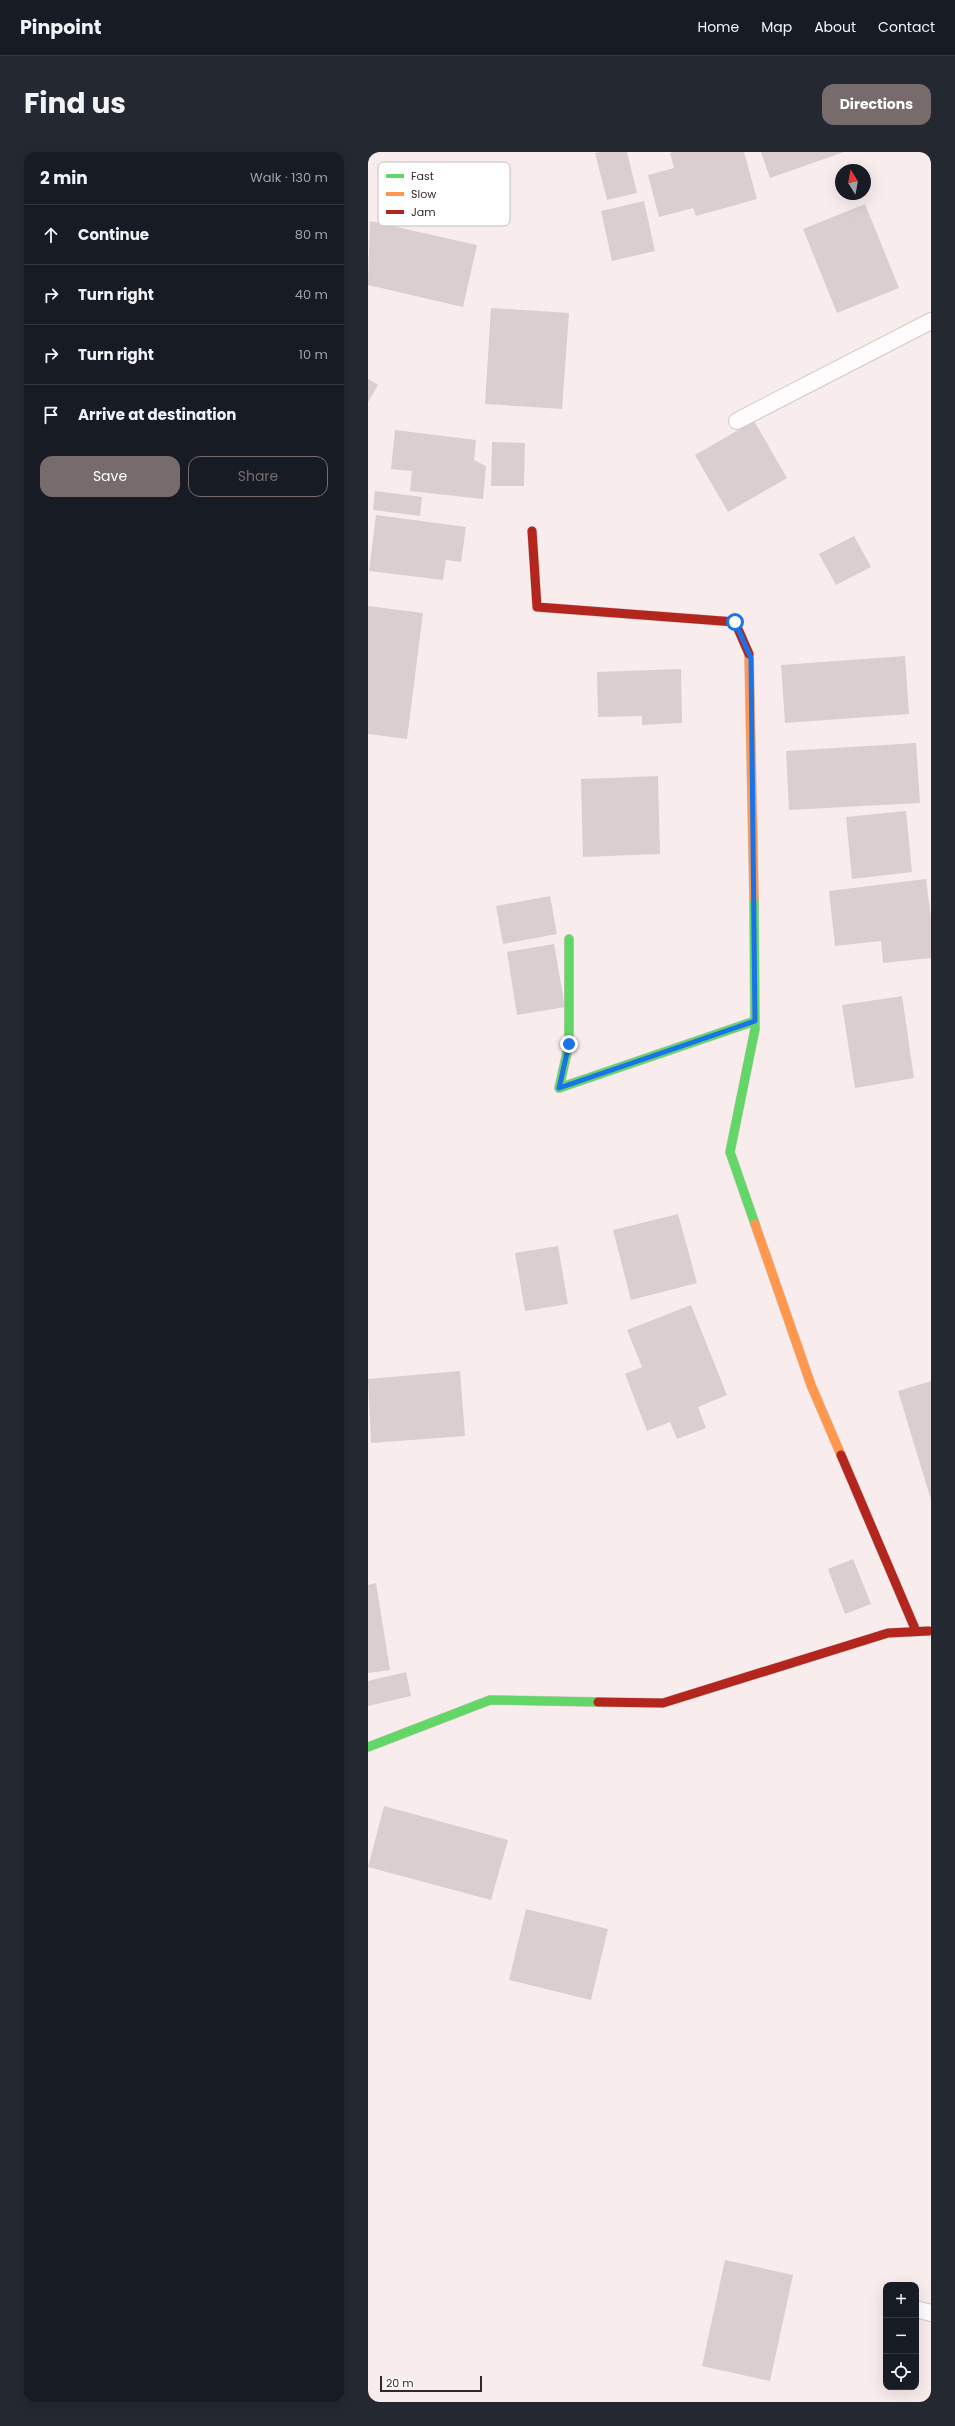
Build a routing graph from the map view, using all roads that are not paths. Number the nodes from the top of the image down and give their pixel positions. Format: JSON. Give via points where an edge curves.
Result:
{"nodes":[{"id":1,"x":931,"y":321,"type":"edge"},
{"id":2,"x":737,"y":420,"type":"dead end"},
{"id":3,"x":532,"y":531,"type":"dead end"},
{"id":4,"x":568,"y":939,"type":"dead end"},
{"id":5,"x":755,"y":1021,"type":"junction"},
{"id":6,"x":931,"y":1630,"type":"edge"},
{"id":7,"x":916,"y":1631,"type":"junction"},
{"id":8,"x":368,"y":1746,"type":"edge"},
{"id":9,"x":919,"y":2310,"type":"edge"},
{"id":10,"x":931,"y":2313,"type":"edge"}],
"edges":[{"from":1,"to":2,"type":"lane"},
{"from":3,"to":5,"type":"street","via":[[538,607],[735,622],[751,658]]},
{"from":4,"to":5,"type":"street","via":[[569,1044],[559,1088]]},
{"from":5,"to":7,"type":"street","via":[[730,1152],[811,1385]]},
{"from":6,"to":7,"type":"street"},
{"from":7,"to":8,"type":"street","via":[[888,1633],[663,1703],[490,1700]]},
{"from":9,"to":10,"type":"lane"}]}
